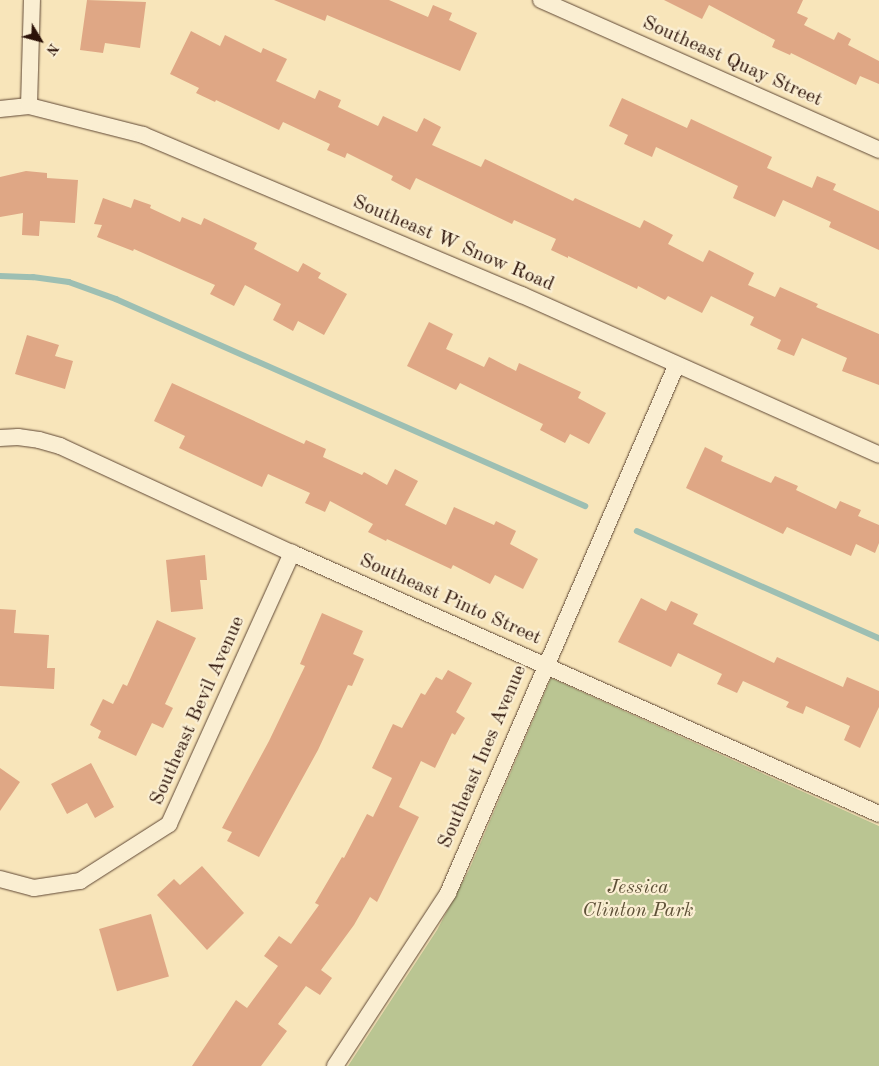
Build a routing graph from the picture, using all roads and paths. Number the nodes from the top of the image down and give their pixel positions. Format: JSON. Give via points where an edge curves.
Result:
{"nodes":[{"id":1,"x":32,"y":0,"type":"edge"},
{"id":2,"x":541,"y":0,"type":"edge"},
{"id":3,"x":29,"y":106,"type":"junction"},
{"id":4,"x":0,"y":109,"type":"edge"},
{"id":5,"x":879,"y":150,"type":"edge"},
{"id":6,"x":676,"y":366,"type":"junction"},
{"id":7,"x":0,"y":438,"type":"edge"},
{"id":8,"x":879,"y":455,"type":"edge"},
{"id":9,"x":292,"y":553,"type":"junction"},
{"id":10,"x":545,"y":665,"type":"junction"},
{"id":11,"x":879,"y":814,"type":"edge"},
{"id":12,"x":0,"y":879,"type":"edge"},
{"id":13,"x":335,"y":1066,"type":"edge"}],
"edges":[{"from":1,"to":3,"type":"street"},
{"from":2,"to":5,"type":"street","name":"Southeast Quay Street"},
{"from":3,"to":4,"type":"street","name":"Southeast W Snow Road"},
{"from":3,"to":6,"type":"street","name":"Southeast W Snow Road","via":[[143,136],[522,295]]},
{"from":6,"to":8,"type":"street","name":"Southeast W Snow Road"},
{"from":6,"to":10,"type":"street","name":"Southeast Ines Avenue"},
{"from":7,"to":9,"type":"street","name":"Southeast Pinto Street","via":[[25,438],[60,446]]},
{"from":9,"to":10,"type":"street","name":"Southeast Pinto Street"},
{"from":9,"to":12,"type":"street","name":"Southeast Bevil Avenue","via":[[169,824],[80,880],[34,888]]},
{"from":10,"to":11,"type":"street","name":"Southeast Pinto Street"},
{"from":10,"to":13,"type":"street","name":"Southeast Ines Avenue","via":[[448,893]]}]}
